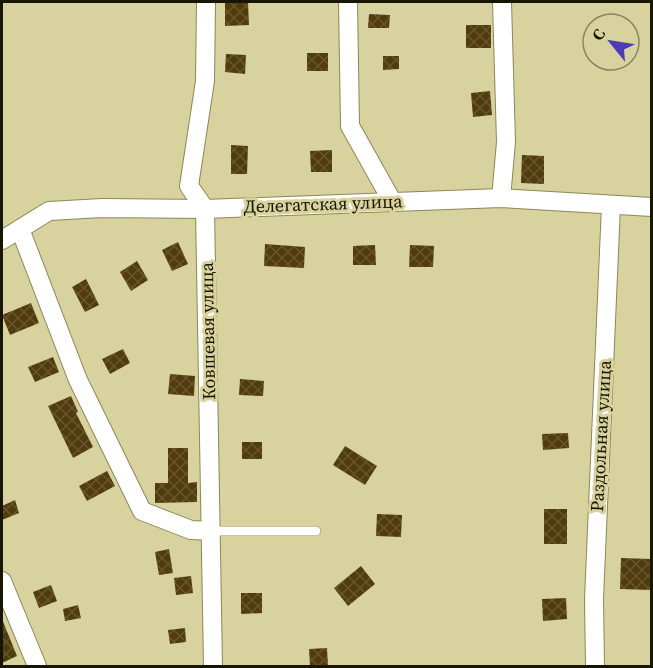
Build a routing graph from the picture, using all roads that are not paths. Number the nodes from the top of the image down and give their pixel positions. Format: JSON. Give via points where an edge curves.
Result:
{"nodes":[{"id":1,"x":206,"y":2,"type":"edge"},
{"id":2,"x":348,"y":2,"type":"edge"},
{"id":3,"x":502,"y":2,"type":"edge"},
{"id":4,"x":501,"y":198,"type":"junction"},
{"id":5,"x":392,"y":201,"type":"junction"},
{"id":6,"x":611,"y":205,"type":"junction"},
{"id":7,"x":651,"y":207,"type":"edge"},
{"id":8,"x":205,"y":209,"type":"junction"},
{"id":9,"x":20,"y":229,"type":"junction"},
{"id":10,"x":2,"y":240,"type":"edge"},
{"id":11,"x":212,"y":531,"type":"junction"},
{"id":12,"x":316,"y":531,"type":"dead end"},
{"id":13,"x":2,"y":581,"type":"edge"},
{"id":14,"x":37,"y":666,"type":"edge"},
{"id":15,"x":213,"y":666,"type":"edge"},
{"id":16,"x":595,"y":666,"type":"edge"}],
"edges":[{"from":1,"to":8,"type":"street","via":[[205,81],[189,186]]},
{"from":2,"to":5,"type":"street","via":[[350,126]]},
{"from":3,"to":4,"type":"street","via":[[506,142]]},
{"from":4,"to":5,"type":"street","name":"Делегатская улица"},
{"from":4,"to":6,"type":"street","name":"Делегатская улица"},
{"from":5,"to":8,"type":"street","name":"Делегатская улица"},
{"from":6,"to":7,"type":"street","name":"Делегатская улица"},
{"from":6,"to":16,"type":"street","name":"Раздольная улица","via":[[594,599]]},
{"from":8,"to":9,"type":"street","name":"Делегатская улица","via":[[48,211]]},
{"from":8,"to":11,"type":"street","name":"Ковшевая улица"},
{"from":9,"to":10,"type":"street","name":"Делегатская улица"},
{"from":9,"to":11,"type":"street","via":[[78,380],[142,511],[176,526]]},
{"from":11,"to":12,"type":"lane"},
{"from":11,"to":15,"type":"street","name":"Ковшевая улица"},
{"from":13,"to":14,"type":"street"}]}
